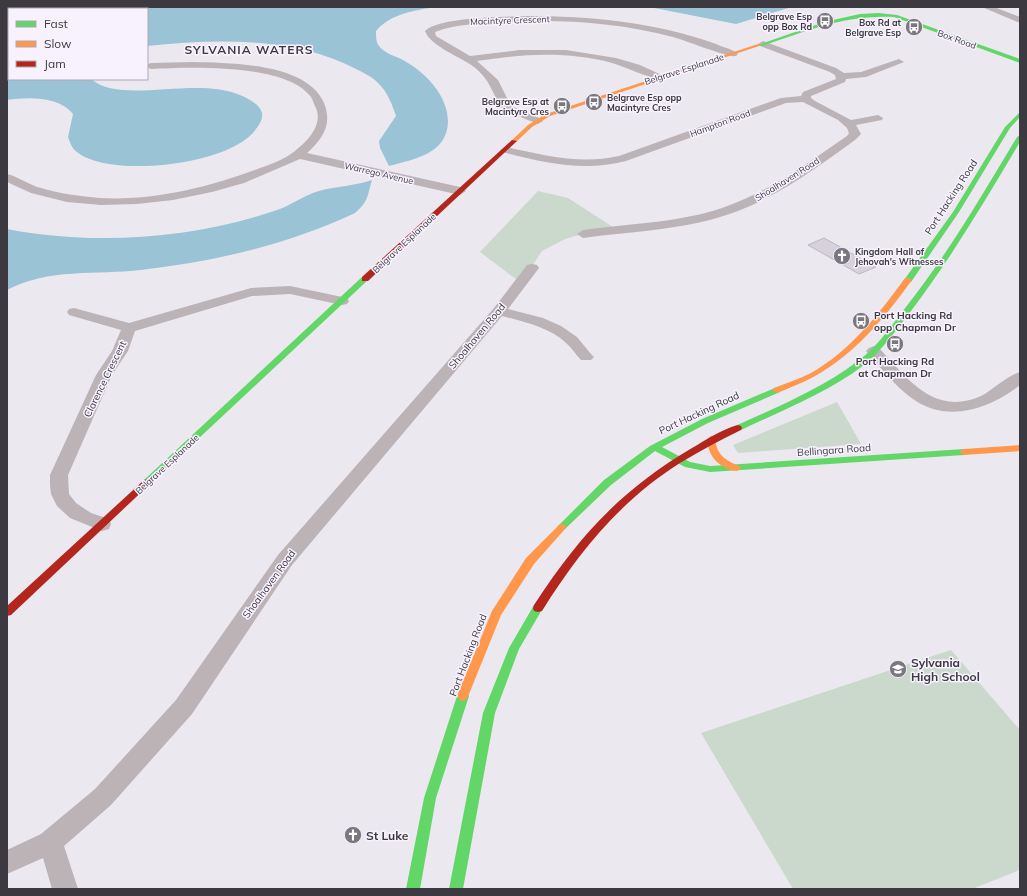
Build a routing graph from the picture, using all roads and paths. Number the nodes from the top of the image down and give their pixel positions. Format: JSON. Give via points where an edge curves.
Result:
{"nodes":[{"id":1,"x":986,"y":7,"type":"edge"},
{"id":2,"x":888,"y":12,"type":"edge"},
{"id":3,"x":1020,"y":20,"type":"edge"},
{"id":4,"x":763,"y":44,"type":"junction"},
{"id":5,"x":733,"y":54,"type":"junction"},
{"id":6,"x":469,"y":59,"type":"junction"},
{"id":7,"x":1020,"y":61,"type":"edge"},
{"id":8,"x":899,"y":62,"type":"dead end"},
{"id":9,"x":151,"y":66,"type":"dead end"},
{"id":10,"x":842,"y":76,"type":"junction"},
{"id":11,"x":661,"y":77,"type":"junction"},
{"id":12,"x":805,"y":99,"type":"junction"},
{"id":13,"x":1020,"y":114,"type":"edge"},
{"id":14,"x":878,"y":118,"type":"dead end"},
{"id":15,"x":538,"y":120,"type":"junction"},
{"id":16,"x":850,"y":123,"type":"junction"},
{"id":17,"x":1020,"y":137,"type":"edge"},
{"id":18,"x":506,"y":150,"type":"junction"},
{"id":19,"x":298,"y":155,"type":"junction"},
{"id":20,"x":7,"y":178,"type":"edge"},
{"id":21,"x":460,"y":191,"type":"junction"},
{"id":22,"x":583,"y":234,"type":"dead end"},
{"id":23,"x":532,"y":268,"type":"dead end"},
{"id":24,"x":342,"y":301,"type":"junction"},
{"id":25,"x":499,"y":311,"type":"junction"},
{"id":26,"x":74,"y":312,"type":"dead end"},
{"id":27,"x":129,"y":328,"type":"junction"},
{"id":28,"x":874,"y":351,"type":"junction"},
{"id":29,"x":586,"y":358,"type":"dead end"},
{"id":30,"x":1020,"y":377,"type":"edge"},
{"id":31,"x":711,"y":439,"type":"junction"},
{"id":32,"x":656,"y":447,"type":"junction"},
{"id":33,"x":1020,"y":448,"type":"edge"},
{"id":34,"x":676,"y":460,"type":"junction"},
{"id":35,"x":736,"y":468,"type":"junction"},
{"id":36,"x":102,"y":524,"type":"junction"},
{"id":37,"x":7,"y":612,"type":"edge"},
{"id":38,"x":50,"y":842,"type":"junction"},
{"id":39,"x":7,"y":862,"type":"edge"},
{"id":40,"x":65,"y":889,"type":"edge"},
{"id":41,"x":412,"y":889,"type":"edge"},
{"id":42,"x":456,"y":889,"type":"edge"}],
"edges":[{"from":1,"to":3,"type":"street"},
{"from":2,"to":4,"type":"main road","name":"Belgrave Esplanade","via":[[840,19]]},
{"from":2,"to":7,"type":"main road","name":"Box Road"},
{"from":4,"to":5,"type":"main road","name":"Belgrave Esplanade"},
{"from":4,"to":10,"type":"street","via":[[833,70]]},
{"from":5,"to":6,"type":"street","name":"Macintyre Crescent","via":[[661,31],[583,20],[529,18],[466,22],[430,31],[432,37]]},
{"from":5,"to":11,"type":"main road","name":"Belgrave Esplanade"},
{"from":6,"to":11,"type":"street","via":[[505,53],[567,52],[617,61]]},
{"from":6,"to":15,"type":"street","name":"Macintyre Crescent","via":[[490,77],[500,90],[507,108]]},
{"from":8,"to":10,"type":"street","via":[[858,76]]},
{"from":9,"to":19,"type":"street","via":[[224,65],[271,72],[302,84],[319,99],[323,106],[324,118],[321,129]]},
{"from":10,"to":12,"type":"street","via":[[838,82],[807,94]]},
{"from":11,"to":15,"type":"main road","name":"Belgrave Esplanade","via":[[566,108]]},
{"from":12,"to":16,"type":"street"},
{"from":12,"to":18,"type":"street","name":"Hampton Road","via":[[785,100],[622,159],[603,163],[571,163]]},
{"from":13,"to":32,"type":"main road","name":"Port Hacking Road","via":[[1008,127],[956,212],[907,281],[883,313],[846,352],[818,372],[694,426]]},
{"from":14,"to":16,"type":"street"},
{"from":15,"to":18,"type":"main road","name":"Belgrave Esplanade"},
{"from":16,"to":22,"type":"street","name":"Shoalhaven Road","via":[[855,134],[851,138],[753,201],[685,221]]},
{"from":17,"to":28,"type":"main road","via":[[977,211],[913,304]]},
{"from":18,"to":21,"type":"main road","name":"Belgrave Esplanade"},
{"from":19,"to":20,"type":"street","via":[[249,178],[216,188],[151,199],[108,201],[65,197],[35,191]]},
{"from":19,"to":21,"type":"street","name":"Warrego Avenue"},
{"from":21,"to":24,"type":"main road","name":"Belgrave Esplanade"},
{"from":23,"to":25,"type":"street","name":"Shoalhaven Road"},
{"from":24,"to":27,"type":"street","name":"Clarence Crescent","via":[[290,290],[257,292],[199,306]]},
{"from":24,"to":36,"type":"main road","name":"Belgrave Esplanade"},
{"from":25,"to":29,"type":"street","via":[[555,329],[572,340]]},
{"from":25,"to":38,"type":"street","name":"Shoalhaven Road","via":[[285,560],[184,707],[103,797]]},
{"from":26,"to":27,"type":"street"},
{"from":27,"to":36,"type":"street","name":"Clarence Crescent","via":[[120,351],[104,375],[59,475],[57,487],[69,508],[87,520]]},
{"from":28,"to":30,"type":"street","via":[[921,397],[947,407],[972,405],[987,399]]},
{"from":28,"to":31,"type":"main road","via":[[863,362],[825,387]]},
{"from":31,"to":34,"type":"main road"},
{"from":31,"to":35,"type":"main road","via":[[714,456]]},
{"from":32,"to":34,"type":"main road","name":"Bellingara Road"},
{"from":32,"to":41,"type":"main road","name":"Port Hacking Road","via":[[613,477],[554,534],[530,561],[496,614],[468,680],[430,798]]},
{"from":33,"to":35,"type":"main road","name":"Bellingara Road"},
{"from":34,"to":35,"type":"main road","name":"Bellingara Road","via":[[698,469]]},
{"from":34,"to":42,"type":"main road","via":[[640,486],[594,529],[559,574],[514,648],[489,713]]},
{"from":36,"to":37,"type":"main road","name":"Belgrave Esplanade"},
{"from":38,"to":39,"type":"street","name":"Shoalhaven Road"},
{"from":38,"to":40,"type":"street"}]}
